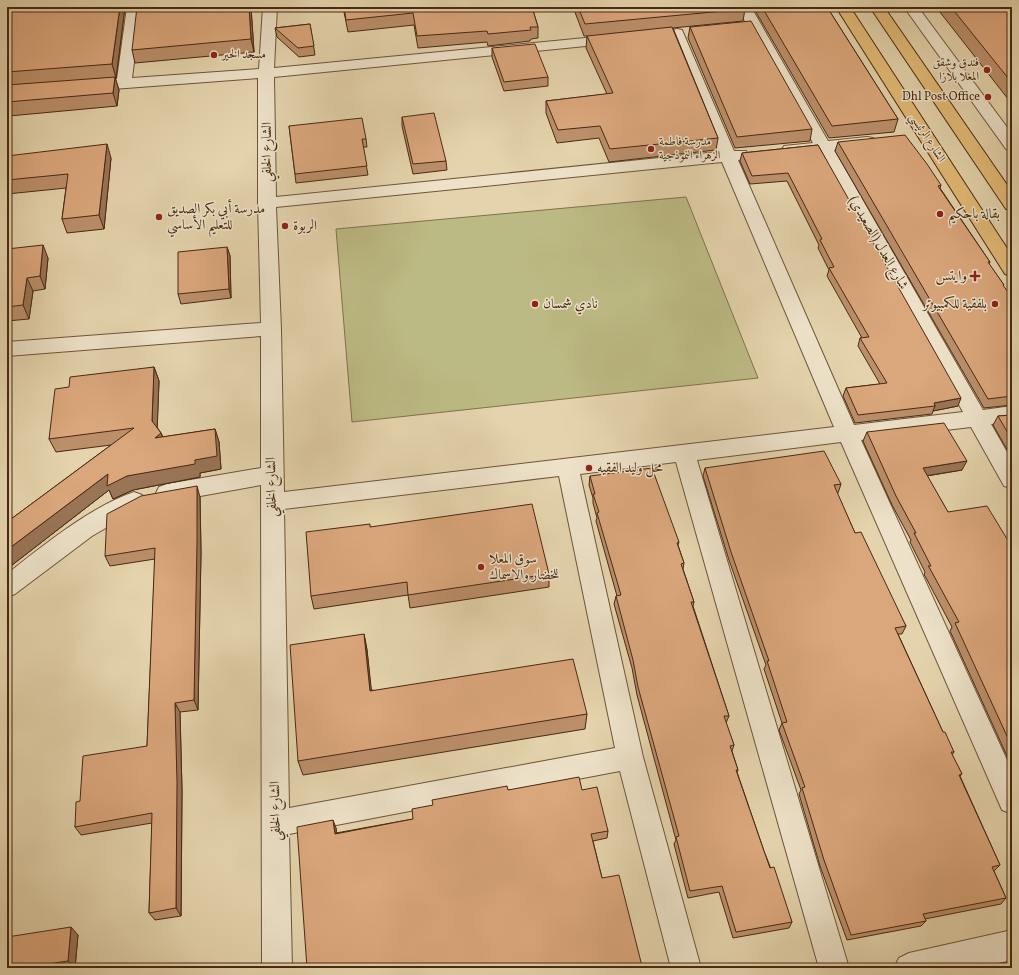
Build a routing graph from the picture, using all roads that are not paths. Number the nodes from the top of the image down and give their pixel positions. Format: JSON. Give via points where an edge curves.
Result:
{"nodes":[{"id":1,"x":134,"y":7,"type":"edge"},
{"id":2,"x":270,"y":7,"type":"edge"},
{"id":3,"x":744,"y":7,"type":"edge"},
{"id":4,"x":843,"y":7,"type":"edge"},
{"id":5,"x":877,"y":7,"type":"edge"},
{"id":6,"x":911,"y":7,"type":"edge"},
{"id":7,"x":677,"y":33,"type":"edge"},
{"id":8,"x":630,"y":38,"type":"edge"},
{"id":9,"x":266,"y":73,"type":"junction"},
{"id":10,"x":124,"y":83,"type":"junction"},
{"id":11,"x":69,"y":87,"type":"edge"},
{"id":12,"x":885,"y":140,"type":"edge"},
{"id":13,"x":1012,"y":145,"type":"edge"},
{"id":14,"x":823,"y":146,"type":"junction"},
{"id":15,"x":727,"y":156,"type":"junction"},
{"id":16,"x":993,"y":194,"type":"edge"},
{"id":17,"x":267,"y":203,"type":"junction"},
{"id":18,"x":1012,"y":270,"type":"edge"},
{"id":19,"x":271,"y":329,"type":"junction"},
{"id":20,"x":7,"y":349,"type":"edge"},
{"id":21,"x":1012,"y":414,"type":"edge"},
{"id":22,"x":978,"y":418,"type":"junction"},
{"id":23,"x":848,"y":434,"type":"junction"},
{"id":24,"x":684,"y":453,"type":"junction"},
{"id":25,"x":568,"y":467,"type":"junction"},
{"id":26,"x":272,"y":475,"type":"junction"},
{"id":27,"x":1012,"y":480,"type":"edge"},
{"id":28,"x":272,"y":502,"type":"junction"},
{"id":29,"x":7,"y":587,"type":"edge"},
{"id":30,"x":630,"y":757,"type":"junction"},
{"id":31,"x":1012,"y":801,"type":"edge"},
{"id":32,"x":277,"y":823,"type":"junction"},
{"id":33,"x":1012,"y":945,"type":"edge"},
{"id":34,"x":277,"y":968,"type":"edge"},
{"id":35,"x":686,"y":968,"type":"edge"},
{"id":36,"x":834,"y":968,"type":"edge"},
{"id":37,"x":909,"y":968,"type":"edge"}],
"edges":[{"from":1,"to":10,"type":"street"},
{"from":2,"to":9,"type":"street","name":"الشارع الخلفي"},
{"from":3,"to":14,"type":"street","name":"شارع العدل (الصعيدي)","via":[[746,27]]},
{"from":4,"to":16,"type":"main road","name":"الشارع الرئيسي"},
{"from":5,"to":16,"type":"main road","name":"الشارع الرئيسي"},
{"from":6,"to":13,"type":"street"},
{"from":7,"to":15,"type":"street"},
{"from":8,"to":9,"type":"street"},
{"from":9,"to":10,"type":"street"},
{"from":9,"to":17,"type":"street","name":"الشارع الخلفي"},
{"from":10,"to":11,"type":"street"},
{"from":12,"to":14,"type":"street"},
{"from":14,"to":15,"type":"street"},
{"from":14,"to":22,"type":"street","name":"شارع العدل (الصعيدي)"},
{"from":15,"to":17,"type":"street"},
{"from":15,"to":23,"type":"street"},
{"from":16,"to":18,"type":"main road","name":"الشارع الرئيسي"},
{"from":17,"to":19,"type":"street","name":"الشارع الخلفي"},
{"from":19,"to":20,"type":"street"},
{"from":19,"to":26,"type":"street","name":"الشارع الخلفي"},
{"from":21,"to":22,"type":"street"},
{"from":22,"to":23,"type":"street"},
{"from":22,"to":27,"type":"street","name":"شارع العدل (الصعيدي)"},
{"from":23,"to":24,"type":"street"},
{"from":23,"to":31,"type":"street"},
{"from":24,"to":25,"type":"street"},
{"from":24,"to":36,"type":"street"},
{"from":25,"to":28,"type":"street"},
{"from":25,"to":30,"type":"street"},
{"from":26,"to":28,"type":"street","name":"الشارع الخلفي"},
{"from":26,"to":29,"type":"street","via":[[141,497],[110,512],[56,548]]},
{"from":28,"to":32,"type":"street","name":"الشارع الخلفي"},
{"from":30,"to":32,"type":"street"},
{"from":30,"to":35,"type":"street"},
{"from":32,"to":34,"type":"street","name":"الشارع الخلفي"},
{"from":33,"to":37,"type":"street"}]}
